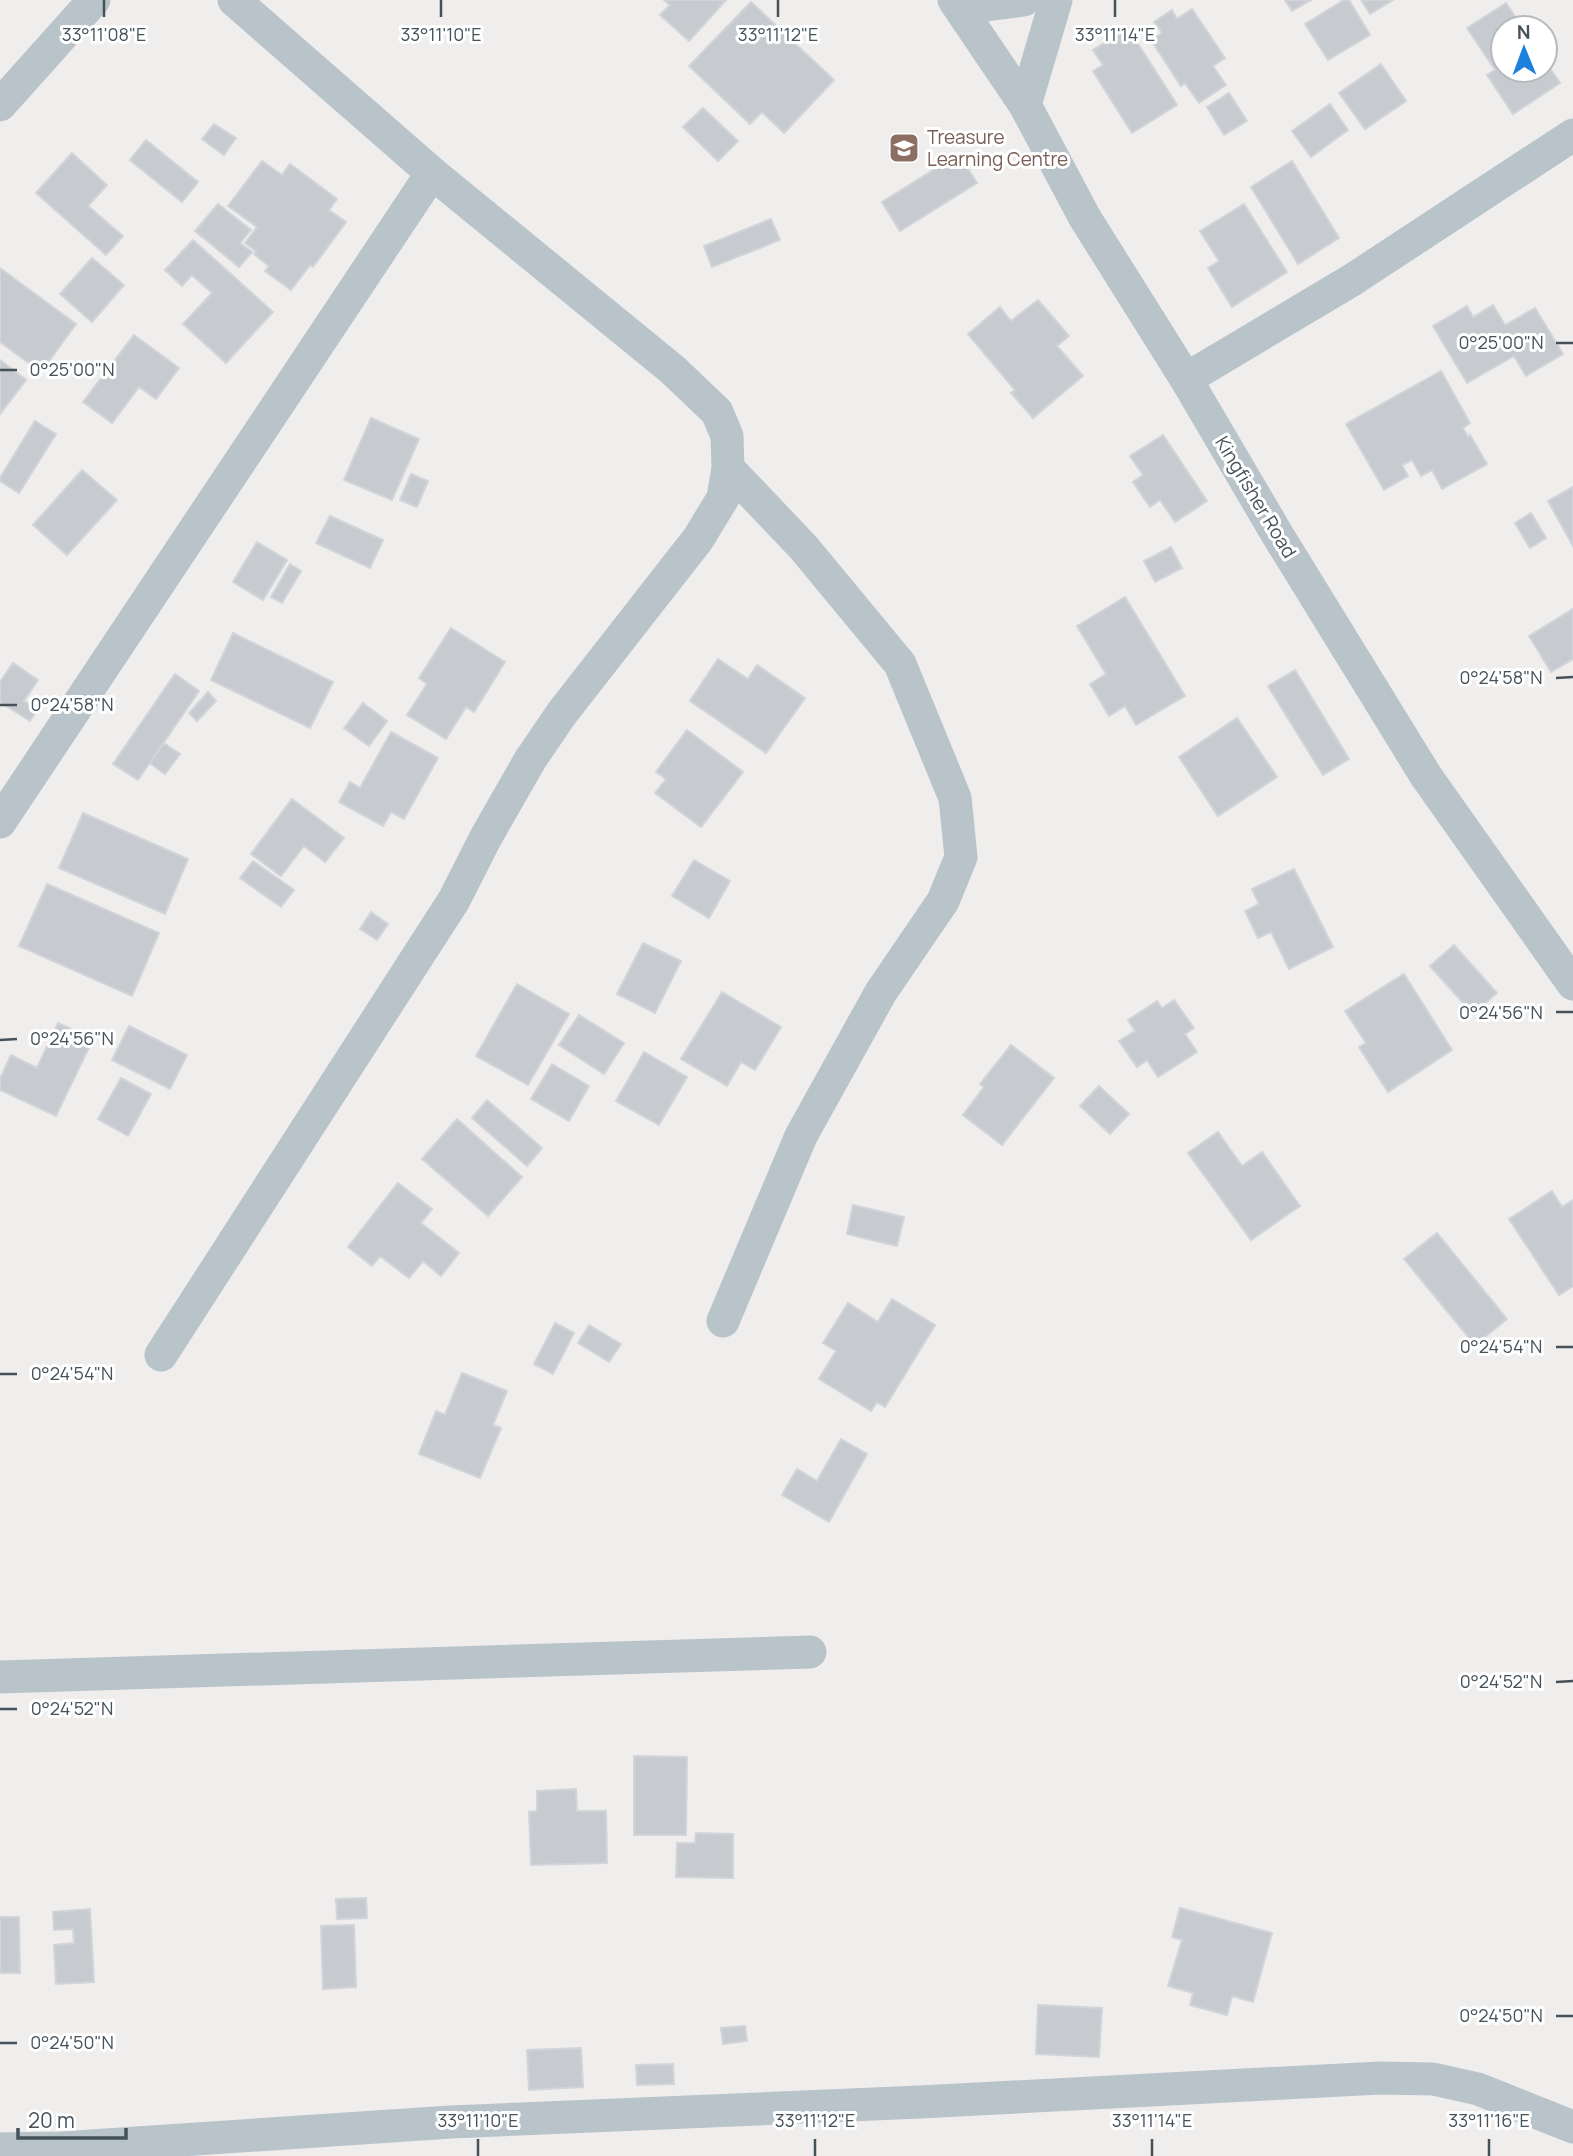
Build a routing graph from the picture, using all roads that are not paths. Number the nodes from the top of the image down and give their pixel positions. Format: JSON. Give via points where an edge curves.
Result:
{"nodes":[{"id":1,"x":94,"y":0,"type":"edge"},
{"id":2,"x":234,"y":0,"type":"edge"},
{"id":3,"x":1024,"y":0,"type":"edge"},
{"id":4,"x":1056,"y":0,"type":"edge"},
{"id":5,"x":958,"y":4,"type":"edge"},
{"id":6,"x":0,"y":105,"type":"edge"},
{"id":7,"x":1025,"y":105,"type":"junction"},
{"id":8,"x":1569,"y":146,"type":"edge"},
{"id":9,"x":432,"y":173,"type":"junction"},
{"id":10,"x":1186,"y":379,"type":"junction"},
{"id":11,"x":728,"y":468,"type":"junction"},
{"id":12,"x":0,"y":822,"type":"edge"},
{"id":13,"x":1573,"y":984,"type":"edge"},
{"id":14,"x":723,"y":1321,"type":"dead end"},
{"id":15,"x":160,"y":1355,"type":"dead end"},
{"id":16,"x":810,"y":1652,"type":"dead end"},
{"id":17,"x":0,"y":1677,"type":"edge"},
{"id":18,"x":1573,"y":2127,"type":"edge"},
{"id":19,"x":0,"y":2148,"type":"edge"}],
"edges":[{"from":1,"to":6,"type":"street"},
{"from":2,"to":9,"type":"street"},
{"from":3,"to":5,"type":"street"},
{"from":4,"to":7,"type":"street"},
{"from":5,"to":7,"type":"street","name":"Kingfisher Road"},
{"from":7,"to":10,"type":"street","name":"Kingfisher Road","via":[[1086,218]]},
{"from":8,"to":10,"type":"street"},
{"from":9,"to":11,"type":"street","via":[[673,370],[716,412],[727,436]]},
{"from":9,"to":12,"type":"street"},
{"from":10,"to":13,"type":"street","name":"Kingfisher Road","via":[[1426,776]]},
{"from":11,"to":14,"type":"street","via":[[804,548],[900,664],[956,798],[961,858],[943,901],[881,992],[801,1136]]},
{"from":11,"to":15,"type":"street","via":[[723,498],[698,539],[530,760],[454,900]]},
{"from":16,"to":17,"type":"street"},
{"from":18,"to":19,"type":"street","via":[[1478,2089],[1433,2079],[1380,2078]]}]}
